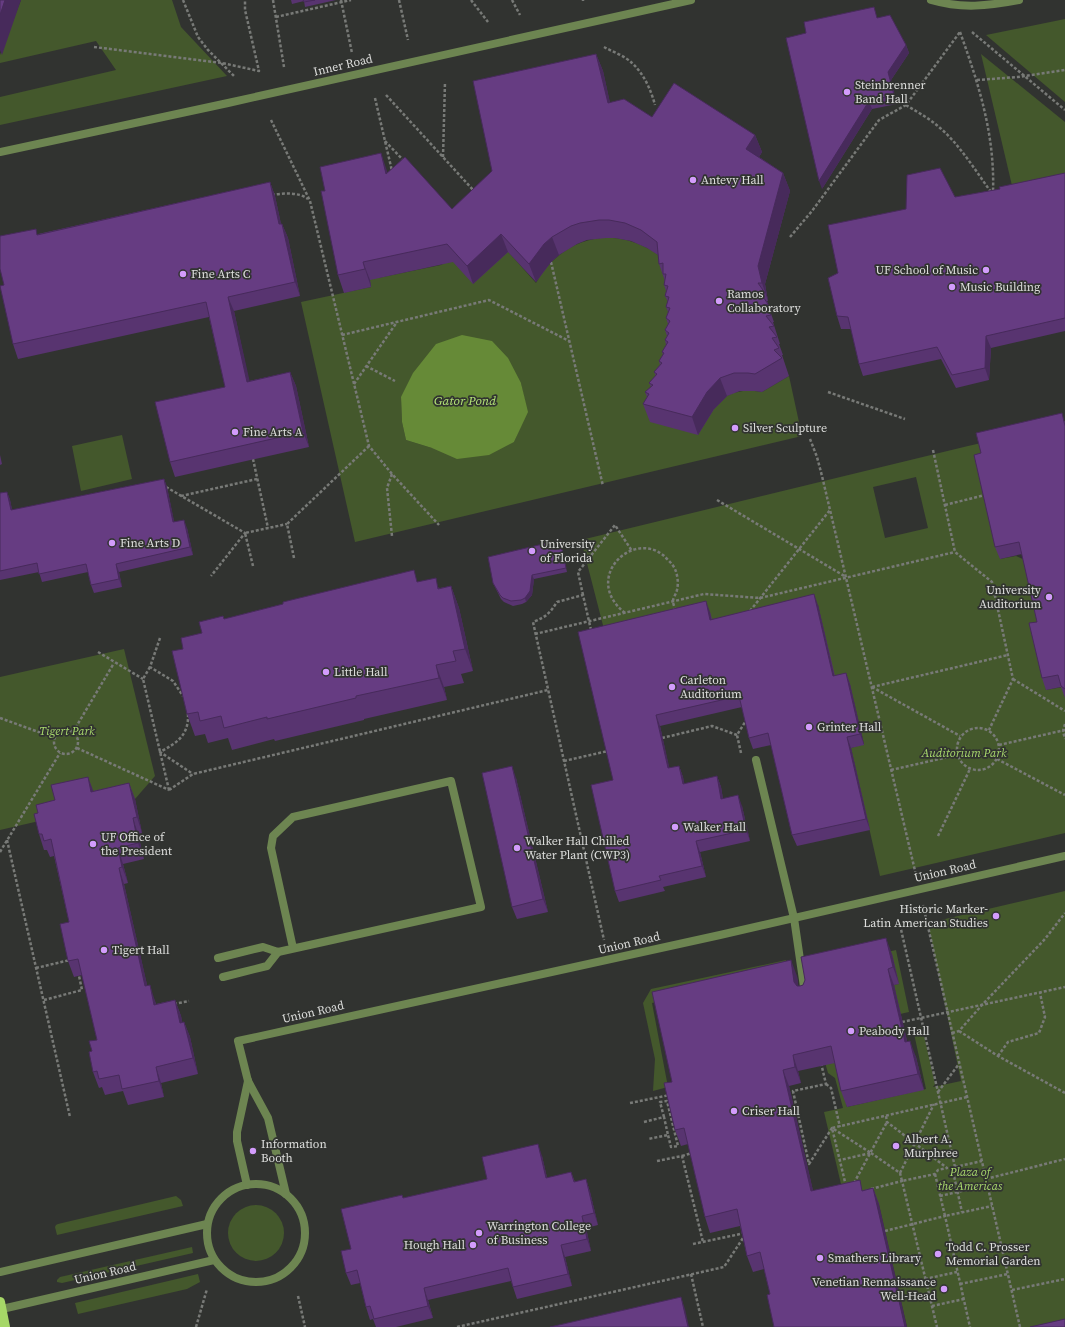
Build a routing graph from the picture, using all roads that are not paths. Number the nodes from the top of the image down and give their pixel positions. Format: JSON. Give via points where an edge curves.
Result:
{"nodes":[{"id":1,"x":691,"y":0,"type":"edge"},
{"id":2,"x":931,"y":0,"type":"edge"},
{"id":3,"x":1019,"y":0,"type":"edge"},
{"id":4,"x":0,"y":152,"type":"edge"},
{"id":5,"x":756,"y":760,"type":"dead end"},
{"id":6,"x":1065,"y":856,"type":"edge"},
{"id":7,"x":794,"y":918,"type":"junction"},
{"id":8,"x":293,"y":948,"type":"junction"},
{"id":9,"x":278,"y":952,"type":"junction"},
{"id":10,"x":218,"y":958,"type":"dead end"},
{"id":11,"x":223,"y":977,"type":"dead end"},
{"id":12,"x":805,"y":997,"type":"edge"},
{"id":13,"x":248,"y":1081,"type":"junction"},
{"id":14,"x":248,"y":1185,"type":"junction"},
{"id":15,"x":286,"y":1194,"type":"junction"},
{"id":16,"x":207,"y":1224,"type":"junction"},
{"id":17,"x":214,"y":1260,"type":"junction"},
{"id":18,"x":0,"y":1272,"type":"edge"},
{"id":19,"x":1,"y":1305,"type":"edge"},
{"id":20,"x":6,"y":1327,"type":"edge"}],
"edges":[{"from":1,"to":4,"type":"street","name":"Inner Road"},
{"from":2,"to":3,"type":"street","via":[[958,6],[988,6]]},
{"from":5,"to":7,"type":"street"},
{"from":6,"to":7,"type":"street","name":"Union Road"},
{"from":7,"to":12,"type":"street"},
{"from":7,"to":13,"type":"street","name":"Union Road","via":[[238,1041]]},
{"from":8,"to":8,"type":"street","via":[[271,848],[273,836],[293,817],[451,781],[481,907]]},
{"from":8,"to":9,"type":"street"},
{"from":9,"to":10,"type":"street","via":[[263,947]]},
{"from":9,"to":11,"type":"street","via":[[267,966]]},
{"from":13,"to":14,"type":"street","name":"Union Road","via":[[237,1132]]},
{"from":13,"to":15,"type":"street","name":"Union Road","via":[[268,1118]]},
{"from":14,"to":15,"type":"street","name":"Union Road","via":[[271,1186]]},
{"from":14,"to":16,"type":"street","name":"Union Road","via":[[233,1189],[222,1197],[214,1206]]},
{"from":15,"to":17,"type":"street","name":"Union Road","via":[[300,1210],[305,1235],[298,1260],[289,1269],[278,1277],[253,1282],[229,1275]]},
{"from":16,"to":17,"type":"street","name":"Union Road","via":[[207,1244]]},
{"from":16,"to":18,"type":"street","name":"Union Road"},
{"from":17,"to":19,"type":"street","name":"Union Road"},
{"from":19,"to":20,"type":"main road"}]}
